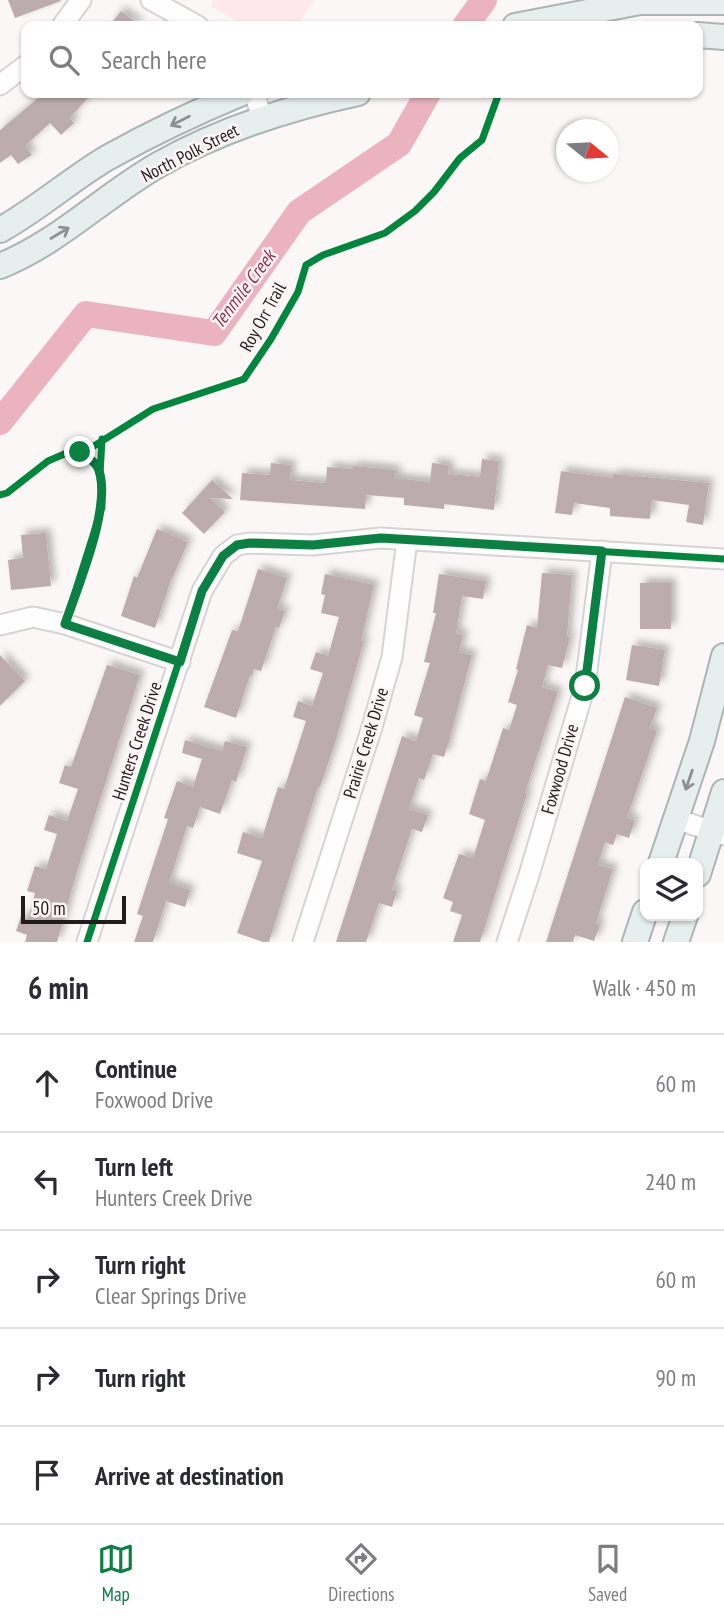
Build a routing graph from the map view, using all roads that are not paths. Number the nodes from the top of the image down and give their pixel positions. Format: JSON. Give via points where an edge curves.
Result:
{"nodes":[{"id":1,"x":81,"y":0,"type":"edge"},
{"id":2,"x":151,"y":0,"type":"edge"},
{"id":3,"x":724,"y":2,"type":"edge"},
{"id":4,"x":66,"y":21,"type":"edge"},
{"id":5,"x":189,"y":21,"type":"edge"},
{"id":6,"x":537,"y":21,"type":"edge"},
{"id":7,"x":703,"y":35,"type":"edge"},
{"id":8,"x":724,"y":37,"type":"edge"},
{"id":9,"x":21,"y":69,"type":"edge"},
{"id":10,"x":0,"y":85,"type":"edge"},
{"id":11,"x":230,"y":98,"type":"edge"},
{"id":12,"x":256,"y":98,"type":"edge"},
{"id":13,"x":336,"y":98,"type":"edge"},
{"id":14,"x":262,"y":117,"type":"junction"},
{"id":15,"x":0,"y":230,"type":"edge"},
{"id":16,"x":0,"y":266,"type":"edge"},
{"id":17,"x":407,"y":540,"type":"junction"},
{"id":18,"x":602,"y":551,"type":"junction"},
{"id":19,"x":724,"y":559,"type":"edge"},
{"id":20,"x":0,"y":625,"type":"edge"},
{"id":21,"x":724,"y":656,"type":"edge"},
{"id":22,"x":180,"y":662,"type":"junction"},
{"id":23,"x":724,"y":792,"type":"edge"},
{"id":24,"x":676,"y":819,"type":"junction"},
{"id":25,"x":718,"y":833,"type":"edge"},
{"id":26,"x":663,"y":858,"type":"edge"},
{"id":27,"x":703,"y":864,"type":"edge"},
{"id":28,"x":642,"y":921,"type":"edge"},
{"id":29,"x":683,"y":921,"type":"edge"},
{"id":30,"x":87,"y":942,"type":"edge"},
{"id":31,"x":303,"y":942,"type":"edge"},
{"id":32,"x":507,"y":942,"type":"edge"},
{"id":33,"x":635,"y":942,"type":"edge"},
{"id":34,"x":676,"y":942,"type":"edge"}],
"edges":[{"from":1,"to":4,"type":"street"},
{"from":2,"to":5,"type":"street"},
{"from":3,"to":6,"type":"main road","via":[[640,2]]},
{"from":7,"to":8,"type":"main road"},
{"from":9,"to":10,"type":"street"},
{"from":11,"to":15,"type":"main road","name":"North Polk Street","one_way":true,"via":[[105,159]]},
{"from":12,"to":14,"type":"street"},
{"from":13,"to":14,"type":"main road","name":"North Polk Street"},
{"from":16,"to":14,"type":"main road","name":"North Polk Street","one_way":true,"via":[[70,226],[156,166]]},
{"from":17,"to":18,"type":"street","name":"Hunters Creek Drive"},
{"from":17,"to":22,"type":"street","name":"Hunters Creek Drive","via":[[237,545],[223,556],[202,591]]},
{"from":17,"to":31,"type":"street","name":"Prairie Creek Drive","via":[[392,657]]},
{"from":18,"to":19,"type":"street","name":"Hunters Creek Drive"},
{"from":18,"to":32,"type":"street","name":"Foxwood Drive","via":[[585,686]]},
{"from":20,"to":22,"type":"street","via":[[33,617]]},
{"from":21,"to":24,"type":"main road","one_way":true},
{"from":22,"to":30,"type":"street","name":"Hunters Creek Drive"},
{"from":23,"to":25,"type":"main road"},
{"from":24,"to":25,"type":"street"},
{"from":24,"to":26,"type":"main road"},
{"from":25,"to":27,"type":"main road"},
{"from":28,"to":33,"type":"main road"},
{"from":29,"to":34,"type":"main road"}]}
